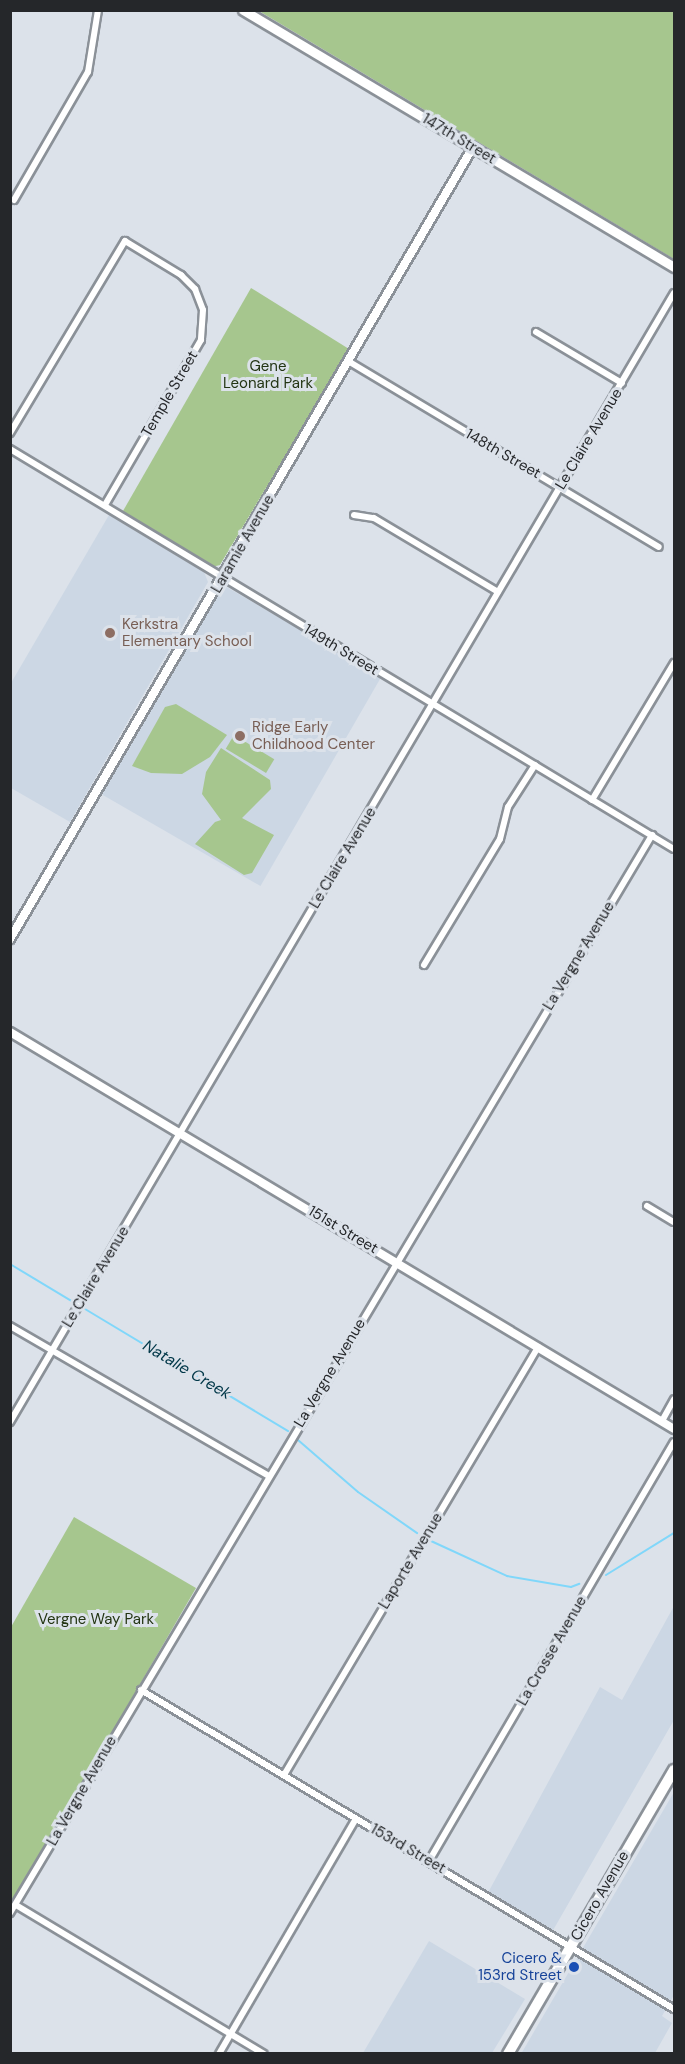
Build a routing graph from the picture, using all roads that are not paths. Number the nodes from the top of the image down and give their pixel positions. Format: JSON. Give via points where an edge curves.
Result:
{"nodes":[{"id":1,"x":98,"y":10,"type":"edge"},
{"id":2,"x":243,"y":10,"type":"edge"},
{"id":3,"x":473,"y":147,"type":"junction"},
{"id":4,"x":14,"y":200,"type":"dead end"},
{"id":5,"x":675,"y":267,"type":"edge"},
{"id":6,"x":675,"y":293,"type":"edge"},
{"id":7,"x":536,"y":332,"type":"dead end"},
{"id":8,"x":348,"y":361,"type":"junction"},
{"id":9,"x":622,"y":384,"type":"junction"},
{"id":10,"x":10,"y":433,"type":"edge"},
{"id":11,"x":10,"y":449,"type":"edge"},
{"id":12,"x":561,"y":488,"type":"junction"},
{"id":13,"x":105,"y":505,"type":"junction"},
{"id":14,"x":354,"y":516,"type":"dead end"},
{"id":15,"x":659,"y":547,"type":"dead end"},
{"id":16,"x":223,"y":579,"type":"junction"},
{"id":17,"x":498,"y":592,"type":"junction"},
{"id":18,"x":675,"y":663,"type":"edge"},
{"id":19,"x":433,"y":705,"type":"junction"},
{"id":20,"x":535,"y":765,"type":"junction"},
{"id":21,"x":592,"y":800,"type":"junction"},
{"id":22,"x":652,"y":835,"type":"junction"},
{"id":23,"x":675,"y":849,"type":"edge"},
{"id":24,"x":10,"y":939,"type":"edge"},
{"id":25,"x":424,"y":965,"type":"dead end"},
{"id":26,"x":10,"y":1032,"type":"edge"},
{"id":27,"x":180,"y":1134,"type":"junction"},
{"id":28,"x":647,"y":1206,"type":"dead end"},
{"id":29,"x":675,"y":1222,"type":"edge"},
{"id":30,"x":395,"y":1262,"type":"junction"},
{"id":31,"x":10,"y":1326,"type":"edge"},
{"id":32,"x":538,"y":1347,"type":"junction"},
{"id":33,"x":52,"y":1351,"type":"junction"},
{"id":34,"x":675,"y":1399,"type":"edge"},
{"id":35,"x":662,"y":1421,"type":"junction"},
{"id":36,"x":10,"y":1422,"type":"edge"},
{"id":37,"x":675,"y":1429,"type":"edge"},
{"id":38,"x":675,"y":1442,"type":"edge"},
{"id":39,"x":269,"y":1476,"type":"junction"},
{"id":40,"x":141,"y":1690,"type":"junction"},
{"id":41,"x":675,"y":1770,"type":"edge"},
{"id":42,"x":284,"y":1775,"type":"junction"},
{"id":43,"x":357,"y":1819,"type":"junction"},
{"id":44,"x":429,"y":1861,"type":"junction"},
{"id":45,"x":16,"y":1905,"type":"junction"},
{"id":46,"x":10,"y":1913,"type":"edge"},
{"id":47,"x":570,"y":1947,"type":"junction"},
{"id":48,"x":675,"y":2009,"type":"edge"},
{"id":49,"x":231,"y":2034,"type":"junction"},
{"id":50,"x":219,"y":2054,"type":"edge"},
{"id":51,"x":264,"y":2054,"type":"edge"},
{"id":52,"x":508,"y":2054,"type":"edge"}],
"edges":[{"from":1,"to":4,"type":"street","via":[[88,72]]},
{"from":2,"to":3,"type":"main road","name":"147th Street"},
{"from":3,"to":5,"type":"main road","name":"147th Street"},
{"from":3,"to":8,"type":"street","name":"Laramie Avenue"},
{"from":6,"to":9,"type":"street","name":"Le Claire Avenue"},
{"from":7,"to":9,"type":"street"},
{"from":8,"to":12,"type":"street","name":"148th Street"},
{"from":8,"to":16,"type":"street","name":"Laramie Avenue"},
{"from":9,"to":12,"type":"street","name":"Le Claire Avenue"},
{"from":10,"to":13,"type":"street","name":"Temple Street","via":[[124,241],[187,280],[203,310],[203,332]]},
{"from":11,"to":13,"type":"street","name":"149th Street"},
{"from":12,"to":15,"type":"street","name":"148th Street"},
{"from":12,"to":17,"type":"street","name":"Le Claire Avenue"},
{"from":13,"to":16,"type":"street","name":"149th Street","via":[[107,510]]},
{"from":14,"to":17,"type":"street","via":[[374,518]]},
{"from":16,"to":19,"type":"street","name":"149th Street"},
{"from":16,"to":24,"type":"street","name":"Laramie Avenue"},
{"from":17,"to":19,"type":"street","name":"Le Claire Avenue"},
{"from":18,"to":21,"type":"street"},
{"from":19,"to":20,"type":"street","name":"149th Street"},
{"from":19,"to":27,"type":"street","name":"Le Claire Avenue"},
{"from":20,"to":21,"type":"street","name":"149th Street"},
{"from":20,"to":25,"type":"street","via":[[508,807],[500,839]]},
{"from":21,"to":22,"type":"street","name":"149th Street"},
{"from":22,"to":23,"type":"street","name":"149th Street"},
{"from":22,"to":30,"type":"street","name":"La Vergne Avenue"},
{"from":26,"to":27,"type":"street","name":"151st Street"},
{"from":27,"to":30,"type":"street","name":"151st Street"},
{"from":27,"to":33,"type":"street","name":"Le Claire Avenue"},
{"from":28,"to":29,"type":"street"},
{"from":30,"to":32,"type":"street","name":"151st Street"},
{"from":30,"to":39,"type":"street","name":"La Vergne Avenue"},
{"from":31,"to":33,"type":"street"},
{"from":32,"to":35,"type":"street","name":"151st Street"},
{"from":32,"to":42,"type":"street","name":"Laporte Avenue"},
{"from":33,"to":36,"type":"street","name":"Le Claire Avenue"},
{"from":33,"to":39,"type":"street"},
{"from":34,"to":35,"type":"street"},
{"from":35,"to":37,"type":"street","name":"151st Street"},
{"from":38,"to":44,"type":"street","name":"La Crosse Avenue"},
{"from":39,"to":40,"type":"street","name":"La Vergne Avenue"},
{"from":40,"to":42,"type":"street","name":"153rd Street"},
{"from":40,"to":45,"type":"street","name":"La Vergne Avenue"},
{"from":41,"to":47,"type":"main road","name":"Cicero Avenue"},
{"from":42,"to":43,"type":"street","name":"153rd Street"},
{"from":43,"to":44,"type":"street","name":"153rd Street"},
{"from":43,"to":49,"type":"street"},
{"from":44,"to":47,"type":"street","name":"153rd Street"},
{"from":45,"to":46,"type":"street","name":"La Vergne Avenue"},
{"from":45,"to":49,"type":"street"},
{"from":47,"to":48,"type":"street","name":"153rd Street"},
{"from":47,"to":52,"type":"main road","name":"Cicero Avenue"},
{"from":49,"to":50,"type":"street"},
{"from":49,"to":51,"type":"street"}]}
